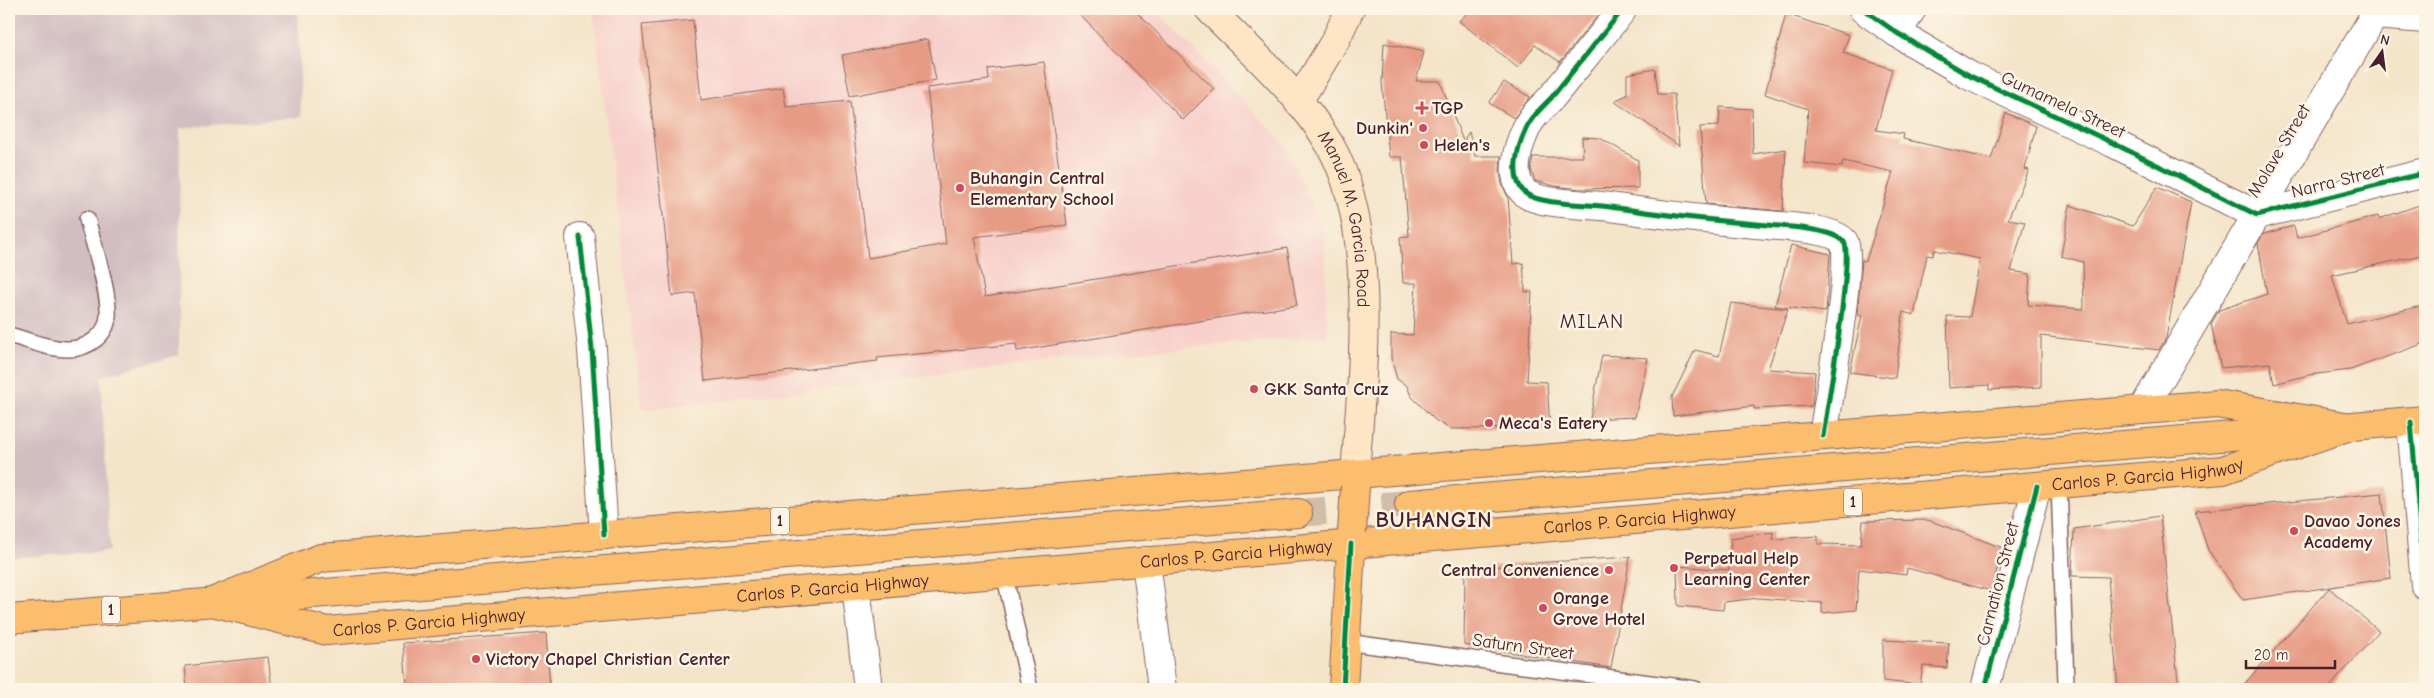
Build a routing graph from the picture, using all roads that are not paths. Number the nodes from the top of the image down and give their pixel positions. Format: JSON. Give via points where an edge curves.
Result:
{"nodes":[{"id":1,"x":1209,"y":9,"type":"edge"},
{"id":2,"x":1350,"y":9,"type":"edge"},
{"id":3,"x":1624,"y":9,"type":"edge"},
{"id":4,"x":1863,"y":9,"type":"edge"},
{"id":5,"x":1912,"y":9,"type":"edge"},
{"id":6,"x":2376,"y":12,"type":"edge"},
{"id":7,"x":2425,"y":20,"type":"edge"},
{"id":8,"x":1897,"y":33,"type":"junction"},
{"id":9,"x":1298,"y":102,"type":"junction"},
{"id":10,"x":2425,"y":173,"type":"edge"},
{"id":11,"x":2257,"y":215,"type":"junction"},
{"id":12,"x":87,"y":219,"type":"dead end"},
{"id":13,"x":580,"y":237,"type":"dead end"},
{"id":14,"x":9,"y":335,"type":"edge"},
{"id":15,"x":2142,"y":410,"type":"junction"},
{"id":16,"x":2418,"y":421,"type":"edge"},
{"id":17,"x":2347,"y":426,"type":"junction"},
{"id":18,"x":1823,"y":436,"type":"junction"},
{"id":19,"x":1355,"y":480,"type":"junction"},
{"id":20,"x":2048,"y":485,"type":"junction"},
{"id":21,"x":1409,"y":504,"type":"tunnel mouth"},
{"id":22,"x":1298,"y":513,"type":"tunnel mouth"},
{"id":23,"x":604,"y":535,"type":"junction"},
{"id":24,"x":1352,"y":538,"type":"junction"},
{"id":25,"x":1146,"y":561,"type":"junction"},
{"id":26,"x":1004,"y":573,"type":"junction"},
{"id":27,"x":2425,"y":585,"type":"edge"},
{"id":28,"x":856,"y":586,"type":"junction"},
{"id":29,"x":212,"y":602,"type":"junction"},
{"id":30,"x":9,"y":618,"type":"edge"},
{"id":31,"x":1346,"y":642,"type":"junction"},
{"id":32,"x":2066,"y":683,"type":"dead end"},
{"id":33,"x":868,"y":689,"type":"edge"},
{"id":34,"x":1030,"y":689,"type":"edge"},
{"id":35,"x":1162,"y":689,"type":"edge"},
{"id":36,"x":1343,"y":689,"type":"edge"},
{"id":37,"x":1695,"y":689,"type":"edge"},
{"id":38,"x":1985,"y":689,"type":"edge"}],
"edges":[{"from":1,"to":9,"type":"main road","name":"Manuel M. Garcia Road"},
{"from":2,"to":9,"type":"main road","via":[[1335,41]]},
{"from":3,"to":18,"type":"street","via":[[1526,127],[1517,154],[1519,184],[1526,193],[1554,202],[1800,228],[1827,233],[1844,241],[1848,250],[1845,281]]},
{"from":4,"to":8,"type":"street","name":"Gumamela Street"},
{"from":5,"to":8,"type":"street"},
{"from":6,"to":7,"type":"street"},
{"from":6,"to":11,"type":"street","name":"Molave Street"},
{"from":8,"to":11,"type":"street","name":"Gumamela Street","via":[[1970,76]]},
{"from":9,"to":19,"type":"main road","name":"Manuel M. Garcia Road","via":[[1314,120],[1341,168],[1357,236],[1364,329]]},
{"from":10,"to":11,"type":"street","name":"Narra Street"},
{"from":11,"to":15,"type":"street","name":"Molave Street"},
{"from":12,"to":14,"type":"lane","via":[[109,315],[104,332],[90,343],[69,349]]},
{"from":13,"to":23,"type":"street","via":[[592,349]]},
{"from":15,"to":17,"type":"main road","name":"Carlos P. Garcia Highway","number":"1","via":[[2217,404]]},
{"from":15,"to":18,"type":"main road","name":"Carlos P. Garcia Highway","number":"1"},
{"from":16,"to":17,"type":"main road","name":"Carlos P. Garcia Highway","number":"1"},
{"from":16,"to":27,"type":"street"},
{"from":17,"to":20,"type":"main road","name":"Carlos P. Garcia Highway","number":"1","via":[[2223,470]]},
{"from":17,"to":21,"type":"main road","name":"Carlos P. Garcia Highway","number":"1"},
{"from":18,"to":19,"type":"main road","name":"Carlos P. Garcia Highway","number":"1"},
{"from":19,"to":23,"type":"main road","name":"Carlos P. Garcia Highway","number":"1"},
{"from":19,"to":24,"type":"main road","bridge":true},
{"from":20,"to":24,"type":"main road","name":"Carlos P. Garcia Highway","number":"1"},
{"from":20,"to":32,"type":"lane"},
{"from":20,"to":38,"type":"street","name":"Carnation Street"},
{"from":22,"to":29,"type":"main road","name":"Carlos P. Garcia Highway","number":"1"},
{"from":23,"to":29,"type":"main road","name":"Carlos P. Garcia Highway","number":"1","via":[[321,558]]},
{"from":24,"to":25,"type":"main road","name":"Carlos P. Garcia Highway","number":"1"},
{"from":24,"to":31,"type":"main road"},
{"from":25,"to":26,"type":"main road","name":"Carlos P. Garcia Highway","number":"1"},
{"from":25,"to":35,"type":"street"},
{"from":26,"to":28,"type":"main road","name":"Carlos P. Garcia Highway","number":"1"},
{"from":26,"to":34,"type":"lane"},
{"from":28,"to":29,"type":"main road","name":"Carlos P. Garcia Highway","number":"1","via":[[327,631]]},
{"from":28,"to":33,"type":"street"},
{"from":29,"to":30,"type":"main road","name":"Carlos P. Garcia Highway","number":"1"},
{"from":31,"to":36,"type":"main road"},
{"from":31,"to":37,"type":"lane","name":"Saturn Street"}]}
